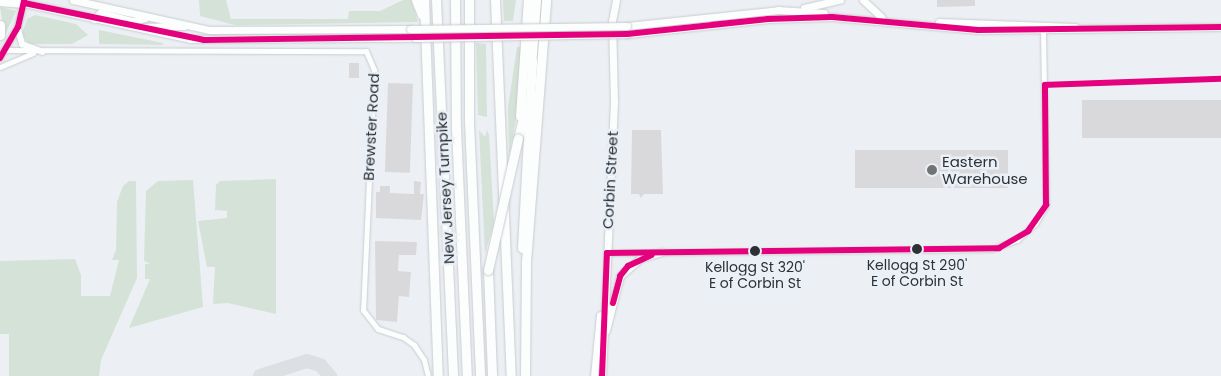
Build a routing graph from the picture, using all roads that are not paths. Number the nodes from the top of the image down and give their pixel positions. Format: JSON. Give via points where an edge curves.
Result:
{"nodes":[{"id":1,"x":74,"y":0,"type":"edge"},
{"id":2,"x":416,"y":0,"type":"edge"},
{"id":3,"x":424,"y":0,"type":"edge"},
{"id":4,"x":436,"y":0,"type":"edge"},
{"id":5,"x":455,"y":0,"type":"edge"},
{"id":6,"x":468,"y":0,"type":"edge"},
{"id":7,"x":495,"y":0,"type":"edge"},
{"id":8,"x":528,"y":0,"type":"edge"},
{"id":9,"x":536,"y":0,"type":"edge"},
{"id":10,"x":546,"y":0,"type":"edge"},
{"id":11,"x":616,"y":0,"type":"edge"},
{"id":12,"x":840,"y":0,"type":"edge"},
{"id":13,"x":863,"y":0,"type":"edge"},
{"id":14,"x":0,"y":1,"type":"edge"},
{"id":15,"x":24,"y":1,"type":"edge"},
{"id":16,"x":778,"y":10,"type":"junction"},
{"id":17,"x":829,"y":15,"type":"junction"},
{"id":18,"x":148,"y":17,"type":"junction"},
{"id":19,"x":881,"y":17,"type":"junction"},
{"id":20,"x":94,"y":19,"type":"junction"},
{"id":21,"x":907,"y":22,"type":"junction"},
{"id":22,"x":0,"y":25,"type":"edge"},
{"id":23,"x":18,"y":26,"type":"junction"},
{"id":24,"x":185,"y":26,"type":"junction"},
{"id":25,"x":1221,"y":27,"type":"edge"},
{"id":26,"x":134,"y":28,"type":"junction"},
{"id":27,"x":1043,"y":28,"type":"junction"},
{"id":28,"x":627,"y":30,"type":"junction"},
{"id":29,"x":0,"y":35,"type":"edge"},
{"id":30,"x":425,"y":35,"type":"junction"},
{"id":31,"x":2,"y":50,"type":"edge"},
{"id":32,"x":43,"y":52,"type":"junction"},
{"id":33,"x":0,"y":58,"type":"edge"},
{"id":34,"x":532,"y":61,"type":"junction"},
{"id":35,"x":0,"y":67,"type":"edge"},
{"id":36,"x":518,"y":138,"type":"junction"},
{"id":37,"x":607,"y":252,"type":"junction"},
{"id":38,"x":662,"y":252,"type":"junction"},
{"id":39,"x":604,"y":298,"type":"junction"},
{"id":40,"x":524,"y":327,"type":"junction"},
{"id":41,"x":603,"y":348,"type":"junction"},
{"id":42,"x":428,"y":376,"type":"edge"},
{"id":43,"x":438,"y":376,"type":"edge"},
{"id":44,"x":453,"y":376,"type":"edge"},
{"id":45,"x":467,"y":376,"type":"edge"},
{"id":46,"x":480,"y":376,"type":"edge"},
{"id":47,"x":492,"y":376,"type":"edge"},
{"id":48,"x":511,"y":376,"type":"edge"},
{"id":49,"x":525,"y":376,"type":"edge"},
{"id":50,"x":594,"y":376,"type":"edge"},
{"id":51,"x":602,"y":376,"type":"edge"}],
"edges":[{"from":1,"to":18,"type":"main road"},
{"from":2,"to":30,"type":"highway"},
{"from":3,"to":30,"type":"highway"},
{"from":4,"to":44,"type":"highway","name":"New Jersey Turnpike"},
{"from":5,"to":45,"type":"highway","name":"New Jersey Turnpike","via":[[456,128]]},
{"from":6,"to":46,"type":"highway","name":"New Jersey Turnpike","via":[[469,131]]},
{"from":7,"to":48,"type":"highway"},
{"from":8,"to":36,"type":"highway"},
{"from":9,"to":34,"type":"highway"},
{"from":10,"to":40,"type":"highway"},
{"from":11,"to":37,"type":"main road","name":"Corbin Street","via":[[612,13]]},
{"from":12,"to":16,"type":"main road","via":[[824,6]]},
{"from":13,"to":19,"type":"main road"},
{"from":14,"to":15,"type":"highway"},
{"from":15,"to":20,"type":"main road"},
{"from":15,"to":23,"type":"street"},
{"from":16,"to":17,"type":"main road"},
{"from":16,"to":28,"type":"main road"},
{"from":17,"to":19,"type":"main road"},
{"from":17,"to":21,"type":"main road"},
{"from":17,"to":28,"type":"main road"},
{"from":18,"to":20,"type":"main road","via":[[133,21],[100,14]]},
{"from":18,"to":24,"type":"main road"},
{"from":19,"to":21,"type":"main road"},
{"from":20,"to":26,"type":"main road"},
{"from":21,"to":27,"type":"main road"},
{"from":22,"to":29,"type":"highway"},
{"from":23,"to":31,"type":"street"},
{"from":23,"to":32,"type":"street","via":[[22,44]]},
{"from":24,"to":26,"type":"main road"},
{"from":24,"to":28,"type":"main road","bridge":true,"via":[[219,31],[410,28]]},
{"from":25,"to":27,"type":"main road"},
{"from":26,"to":28,"type":"main road","bridge":true,"via":[[197,40],[416,38]]},
{"from":27,"to":38,"type":"street","via":[[1046,205],[1028,231],[992,249]]},
{"from":30,"to":43,"type":"highway"},
{"from":31,"to":32,"type":"street","name":"Brewster Road"},
{"from":31,"to":33,"type":"street"},
{"from":32,"to":35,"type":"street","name":"Brewster Road","via":[[21,56]]},
{"from":32,"to":42,"type":"street","name":"Brewster Road","via":[[356,48],[368,52],[374,70],[363,310],[378,329],[403,337],[414,345],[424,360]]},
{"from":34,"to":36,"type":"highway"},
{"from":34,"to":40,"type":"highway","via":[[522,247]]},
{"from":36,"to":47,"type":"highway","bridge":true,"via":[[488,270]]},
{"from":37,"to":38,"type":"street"},
{"from":37,"to":39,"type":"main road","name":"Corbin Street"},
{"from":38,"to":41,"type":"main road","via":[[641,258],[620,276]]},
{"from":39,"to":41,"type":"main road","name":"Corbin Street"},
{"from":39,"to":50,"type":"main road","name":"Corbin Street"},
{"from":40,"to":49,"type":"highway"},
{"from":41,"to":51,"type":"main road","name":"Corbin Street"}]}
